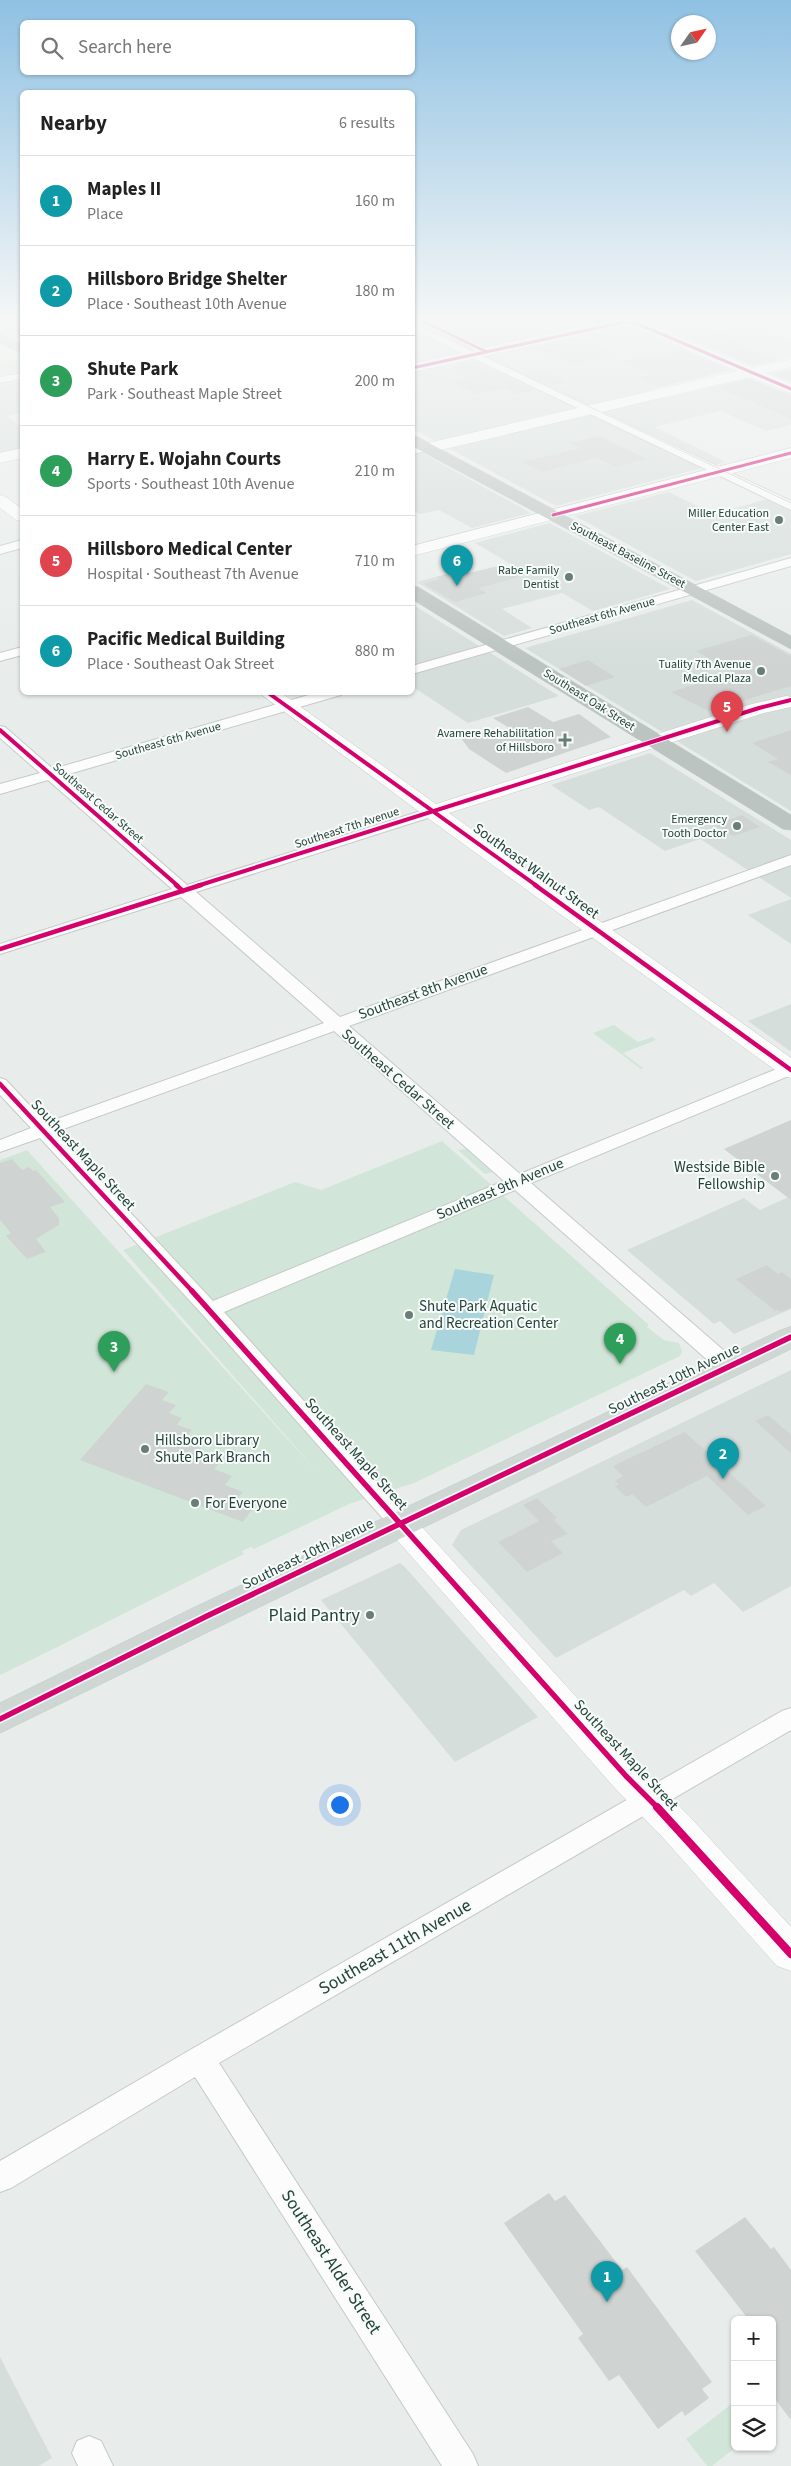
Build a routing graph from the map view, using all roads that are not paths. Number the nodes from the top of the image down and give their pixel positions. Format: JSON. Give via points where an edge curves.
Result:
{"nodes":[{"id":1,"x":491,"y":433,"type":"edge"},
{"id":2,"x":649,"y":433,"type":"edge"},
{"id":3,"x":420,"y":450,"type":"edge"},
{"id":4,"x":20,"y":453,"type":"edge"},
{"id":5,"x":791,"y":453,"type":"edge"},
{"id":6,"x":0,"y":458,"type":"edge"},
{"id":7,"x":726,"y":470,"type":"junction"},
{"id":8,"x":791,"y":496,"type":"edge"},
{"id":9,"x":0,"y":500,"type":"edge"},
{"id":10,"x":791,"y":506,"type":"edge"},
{"id":11,"x":20,"y":515,"type":"edge"},
{"id":12,"x":553,"y":515,"type":"junction"},
{"id":13,"x":20,"y":545,"type":"edge"},
{"id":14,"x":0,"y":550,"type":"edge"},
{"id":15,"x":415,"y":550,"type":"edge"},
{"id":16,"x":791,"y":562,"type":"edge"},
{"id":17,"x":693,"y":590,"type":"junction"},
{"id":18,"x":415,"y":593,"type":"edge"},
{"id":19,"x":791,"y":643,"type":"edge"},
{"id":20,"x":500,"y":645,"type":"junction"},
{"id":21,"x":20,"y":652,"type":"edge"},
{"id":22,"x":0,"y":657,"type":"edge"},
{"id":23,"x":415,"y":669,"type":"edge"},
{"id":24,"x":271,"y":695,"type":"edge"},
{"id":25,"x":326,"y":695,"type":"edge"},
{"id":26,"x":786,"y":702,"type":"dead end"},
{"id":27,"x":287,"y":707,"type":"junction"},
{"id":28,"x":0,"y":730,"type":"edge"},
{"id":29,"x":656,"y":741,"type":"junction"},
{"id":30,"x":51,"y":775,"type":"junction"},
{"id":31,"x":0,"y":789,"type":"edge"},
{"id":32,"x":432,"y":812,"type":"junction"},
{"id":33,"x":791,"y":824,"type":"edge"},
{"id":34,"x":791,"y":860,"type":"edge"},
{"id":35,"x":183,"y":891,"type":"junction"},
{"id":36,"x":596,"y":930,"type":"junction"},
{"id":37,"x":0,"y":949,"type":"edge"},
{"id":38,"x":334,"y":1024,"type":"junction"},
{"id":39,"x":790,"y":1069,"type":"edge"},
{"id":40,"x":0,"y":1084,"type":"edge"},
{"id":41,"x":43,"y":1130,"type":"junction"},
{"id":42,"x":0,"y":1146,"type":"edge"},
{"id":43,"x":516,"y":1182,"type":"junction"},
{"id":44,"x":210,"y":1310,"type":"junction"},
{"id":45,"x":791,"y":1337,"type":"edge"},
{"id":46,"x":729,"y":1367,"type":"junction"},
{"id":47,"x":401,"y":1524,"type":"junction"},
{"id":48,"x":791,"y":1718,"type":"edge"},
{"id":49,"x":0,"y":1719,"type":"edge"},
{"id":50,"x":650,"y":1800,"type":"junction"},
{"id":51,"x":791,"y":1954,"type":"edge"},
{"id":52,"x":200,"y":2059,"type":"junction"},
{"id":53,"x":0,"y":2178,"type":"edge"},
{"id":54,"x":461,"y":2466,"type":"edge"}],
"edges":[{"from":1,"to":3,"type":"street"},
{"from":2,"to":7,"type":"street"},
{"from":3,"to":12,"type":"highway","name":"Southeast Baseline Street"},
{"from":4,"to":6,"type":"street"},
{"from":5,"to":7,"type":"street"},
{"from":7,"to":8,"type":"street"},
{"from":7,"to":10,"type":"street"},
{"from":7,"to":12,"type":"street"},
{"from":9,"to":11,"type":"street"},
{"from":12,"to":15,"type":"street"},
{"from":12,"to":17,"type":"highway","name":"Southeast Baseline Street"},
{"from":13,"to":14,"type":"street"},
{"from":16,"to":17,"type":"street","name":"Southeast 6th Avenue"},
{"from":17,"to":19,"type":"highway","name":"Southeast Baseline Street"},
{"from":17,"to":20,"type":"street","name":"Southeast 6th Avenue"},
{"from":18,"to":20,"type":"highway","name":"Southeast Oak Street"},
{"from":20,"to":23,"type":"street","name":"Southeast 6th Avenue"},
{"from":20,"to":29,"type":"highway","name":"Southeast Oak Street"},
{"from":21,"to":22,"type":"street"},
{"from":24,"to":27,"type":"street","name":"Southeast Walnut Street"},
{"from":25,"to":27,"type":"street","name":"Southeast 6th Avenue"},
{"from":26,"to":29,"type":"street","name":"Southeast 7th Avenue"},
{"from":27,"to":30,"type":"street","name":"Southeast 6th Avenue"},
{"from":27,"to":32,"type":"street","name":"Southeast Walnut Street"},
{"from":28,"to":30,"type":"street","name":"Southeast Cedar Street"},
{"from":29,"to":32,"type":"street","name":"Southeast 7th Avenue"},
{"from":29,"to":33,"type":"highway","name":"Southeast Oak Street"},
{"from":30,"to":31,"type":"street","name":"Southeast 6th Avenue"},
{"from":30,"to":35,"type":"street","name":"Southeast Cedar Street"},
{"from":32,"to":35,"type":"street","name":"Southeast 7th Avenue"},
{"from":32,"to":36,"type":"street","name":"Southeast Walnut Street"},
{"from":34,"to":36,"type":"street","name":"Southeast 8th Avenue"},
{"from":35,"to":37,"type":"street","name":"Southeast 7th Avenue"},
{"from":35,"to":38,"type":"street","name":"Southeast Cedar Street"},
{"from":36,"to":38,"type":"street","name":"Southeast 8th Avenue"},
{"from":36,"to":39,"type":"street","name":"Southeast Walnut Street"},
{"from":38,"to":41,"type":"street","name":"Southeast 8th Avenue"},
{"from":38,"to":43,"type":"street","name":"Southeast Cedar Street"},
{"from":39,"to":43,"type":"street","name":"Southeast 9th Avenue"},
{"from":40,"to":41,"type":"street","name":"Southeast Maple Street"},
{"from":41,"to":42,"type":"street","name":"Southeast 8th Avenue"},
{"from":41,"to":44,"type":"street","name":"Southeast Maple Street"},
{"from":43,"to":44,"type":"street","name":"Southeast 9th Avenue"},
{"from":43,"to":46,"type":"street","name":"Southeast Cedar Street"},
{"from":44,"to":47,"type":"street","name":"Southeast Maple Street"},
{"from":45,"to":46,"type":"main road","name":"Southeast 10th Avenue"},
{"from":46,"to":47,"type":"main road","name":"Southeast 10th Avenue"},
{"from":47,"to":49,"type":"main road","name":"Southeast 10th Avenue"},
{"from":47,"to":50,"type":"street","name":"Southeast Maple Street"},
{"from":48,"to":50,"type":"street","name":"Southeast 11th Avenue"},
{"from":50,"to":51,"type":"street","name":"Southeast Maple Street"},
{"from":50,"to":52,"type":"street","name":"Southeast 11th Avenue"},
{"from":52,"to":53,"type":"street","name":"Southeast 11th Avenue"},
{"from":52,"to":54,"type":"street","name":"Southeast Alder Street"}]}
